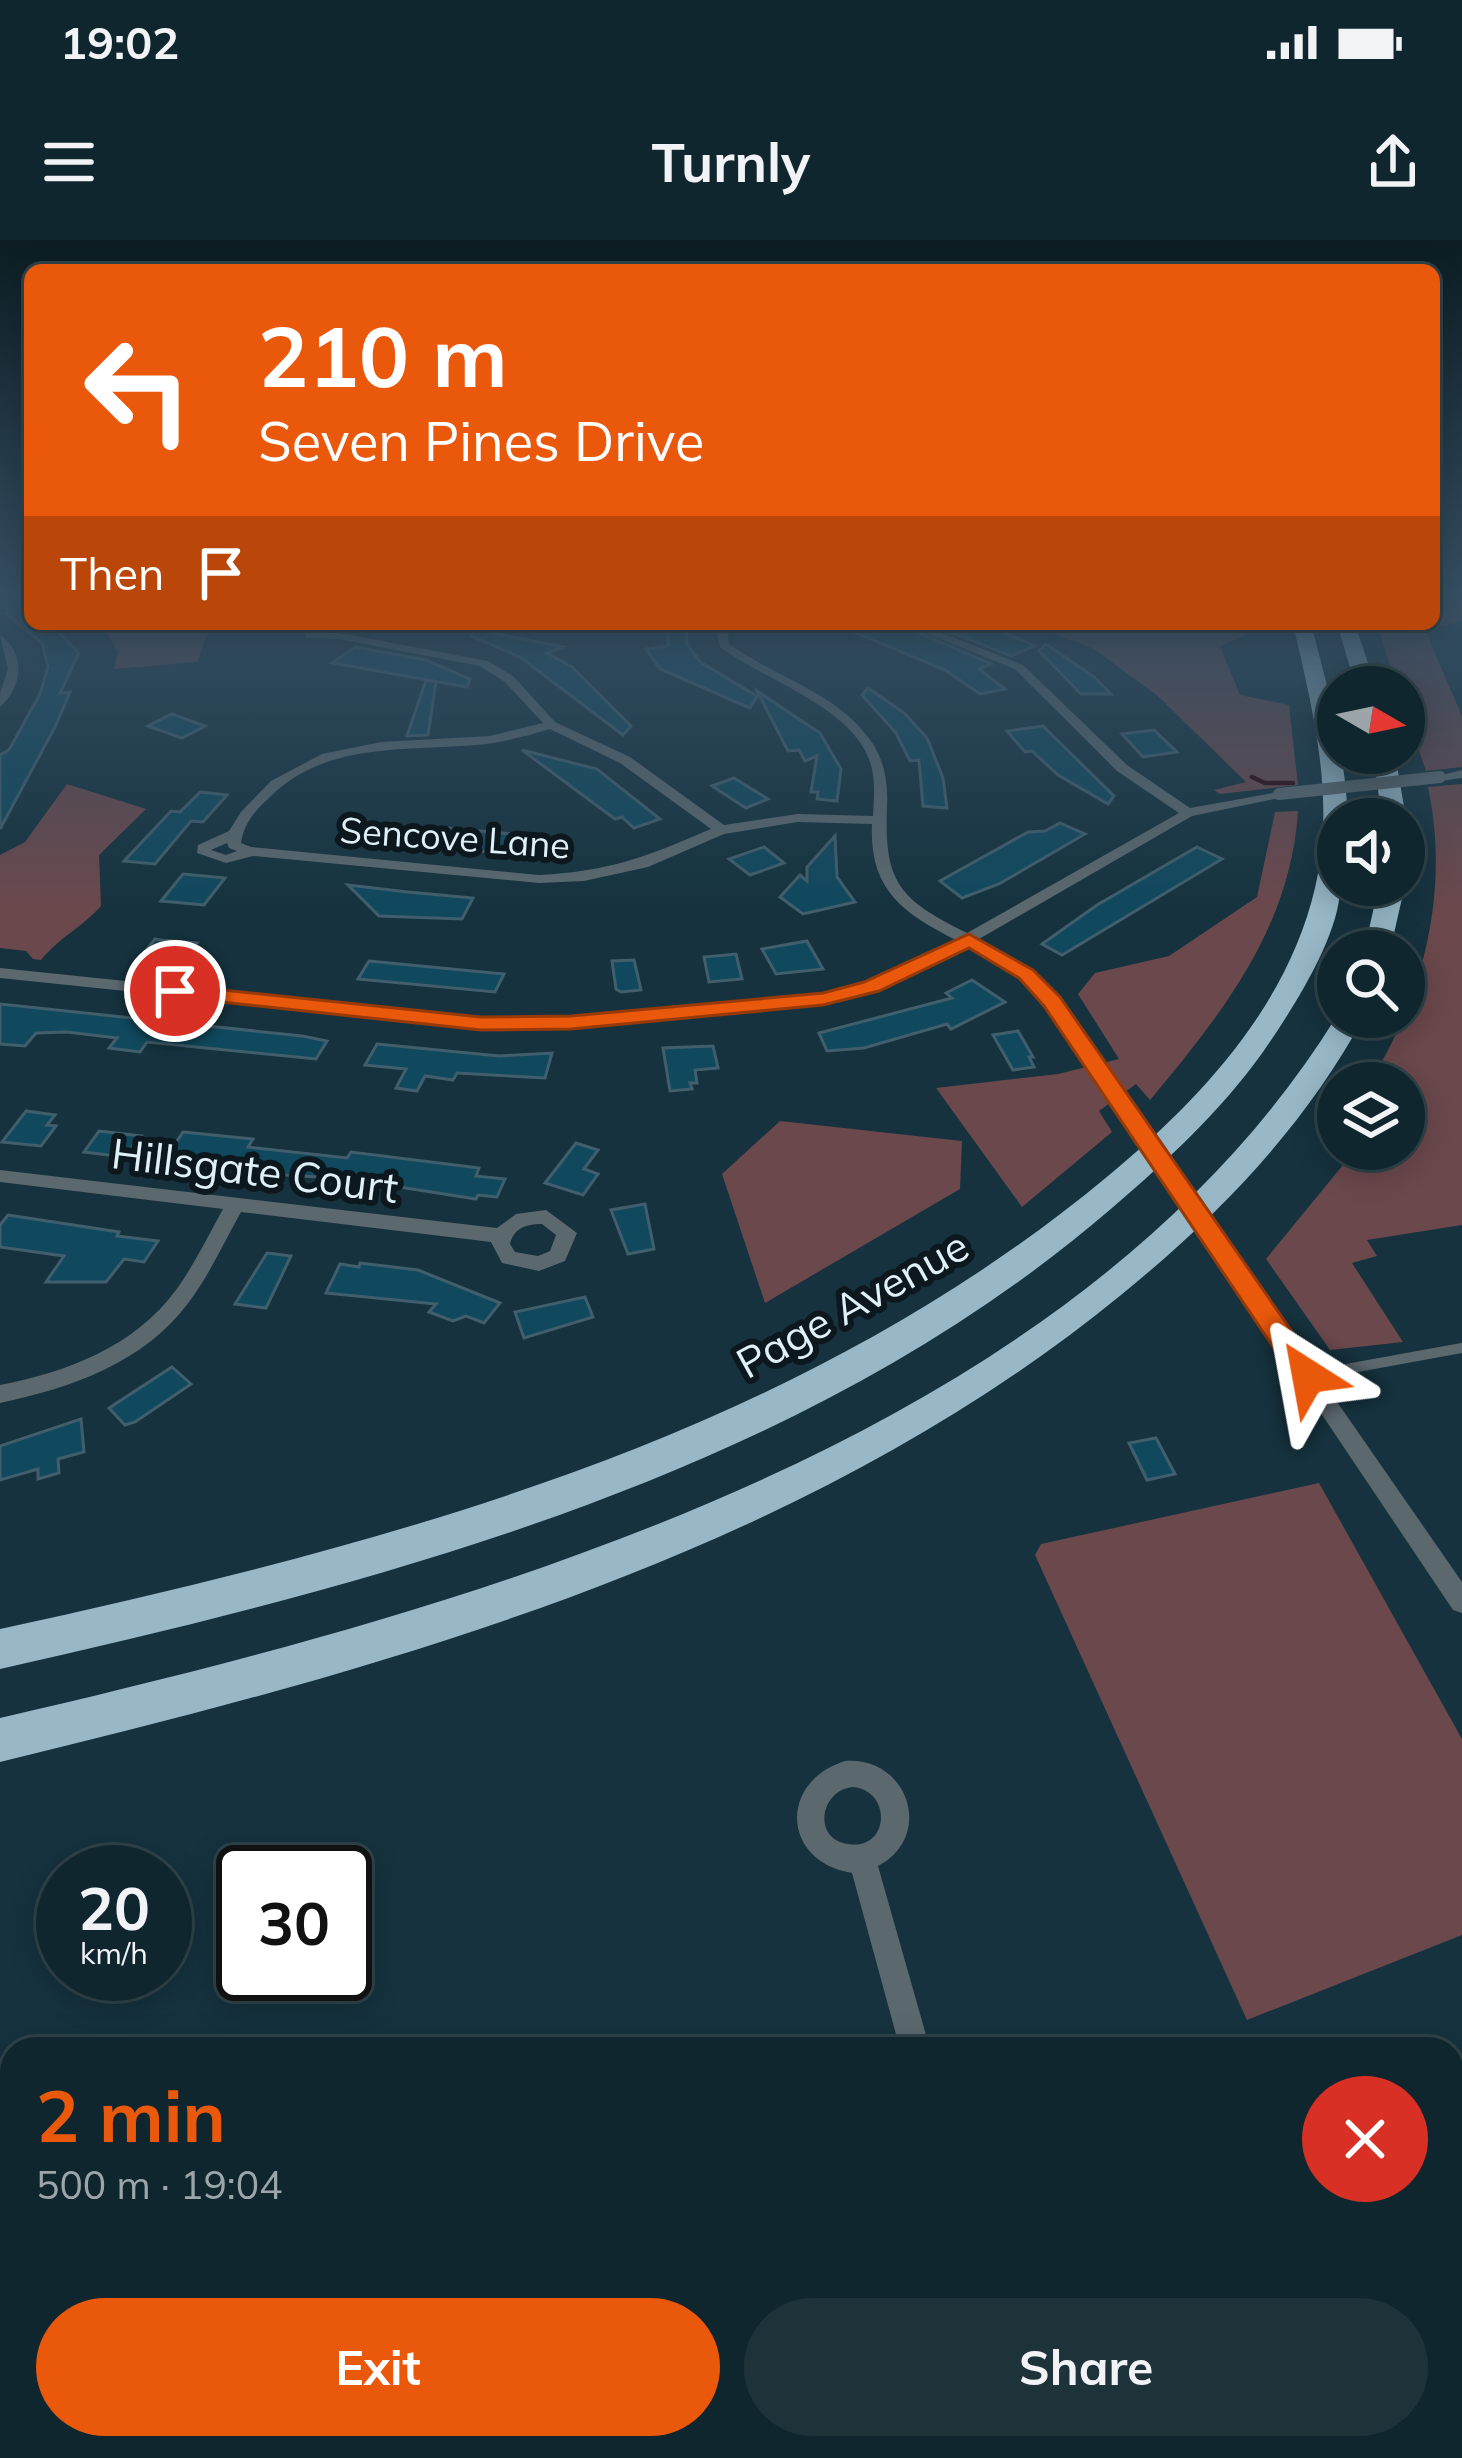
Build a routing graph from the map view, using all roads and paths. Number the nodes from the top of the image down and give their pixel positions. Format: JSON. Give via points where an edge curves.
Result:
{"nodes":[{"id":1,"x":528,"y":701,"type":"edge"},
{"id":2,"x":819,"y":701,"type":"edge"},
{"id":3,"x":1053,"y":701,"type":"edge"},
{"id":4,"x":1320,"y":701,"type":"edge"},
{"id":5,"x":550,"y":725,"type":"junction"},
{"id":6,"x":1462,"y":774,"type":"edge"},
{"id":7,"x":1188,"y":813,"type":"junction"},
{"id":8,"x":880,"y":820,"type":"junction"},
{"id":9,"x":721,"y":830,"type":"junction"},
{"id":10,"x":234,"y":839,"type":"junction"},
{"id":11,"x":253,"y":851,"type":"junction"},
{"id":12,"x":969,"y":940,"type":"junction"},
{"id":13,"x":0,"y":973,"type":"edge"},
{"id":14,"x":1338,"y":1038,"type":"edge"},
{"id":15,"x":0,"y":1175,"type":"edge"},
{"id":16,"x":236,"y":1204,"type":"junction"},
{"id":17,"x":502,"y":1236,"type":"dead end"},
{"id":18,"x":1462,"y":1348,"type":"edge"},
{"id":19,"x":1308,"y":1376,"type":"junction"},
{"id":20,"x":0,"y":1394,"type":"edge"},
{"id":21,"x":1462,"y":1602,"type":"edge"},
{"id":22,"x":0,"y":1649,"type":"edge"},
{"id":23,"x":0,"y":1739,"type":"edge"},
{"id":24,"x":862,"y":1859,"type":"dead end"},
{"id":25,"x":912,"y":2037,"type":"edge"}],
"edges":[{"from":1,"to":5,"type":"street"},
{"from":2,"to":8,"type":"street","via":[[866,742],[883,786]]},
{"from":3,"to":7,"type":"street","via":[[1122,768]]},
{"from":4,"to":22,"type":"highway","name":"Page Avenue","via":[[1336,802],[1334,859],[1291,983],[1244,1058],[1181,1129],[1094,1208],[983,1289],[766,1410],[594,1483],[398,1549]]},
{"from":5,"to":9,"type":"street","via":[[626,760]]},
{"from":5,"to":10,"type":"street","via":[[505,738],[334,754],[270,787]]},
{"from":6,"to":7,"type":"street","bridge":true},
{"from":7,"to":12,"type":"street"},
{"from":8,"to":9,"type":"street","name":"Sencove Lane","via":[[798,818]]},
{"from":8,"to":12,"type":"street","via":[[879,857],[897,893]]},
{"from":9,"to":11,"type":"street","name":"Sencove Lane","via":[[643,864],[584,877]]},
{"from":10,"to":11,"type":"street","name":"Sencove Lane"},
{"from":10,"to":11,"type":"street","via":[[209,842],[204,854],[226,859]]},
{"from":12,"to":13,"type":"street","via":[[872,987],[823,999],[571,1023],[481,1023]]},
{"from":12,"to":19,"type":"street","bridge":true,"via":[[1039,988]]},
{"from":14,"to":23,"type":"highway","via":[[1269,1138],[1141,1263],[1022,1352],[874,1440],[700,1524],[502,1601],[283,1668]]},
{"from":15,"to":16,"type":"street","name":"Hillsgate Court"},
{"from":16,"to":17,"type":"street","name":"Hillsgate Court"},
{"from":16,"to":20,"type":"street","via":[[178,1302],[135,1342],[76,1376]]},
{"from":18,"to":19,"type":"lane"},
{"from":19,"to":21,"type":"street"},
{"from":24,"to":25,"type":"street"}]}
